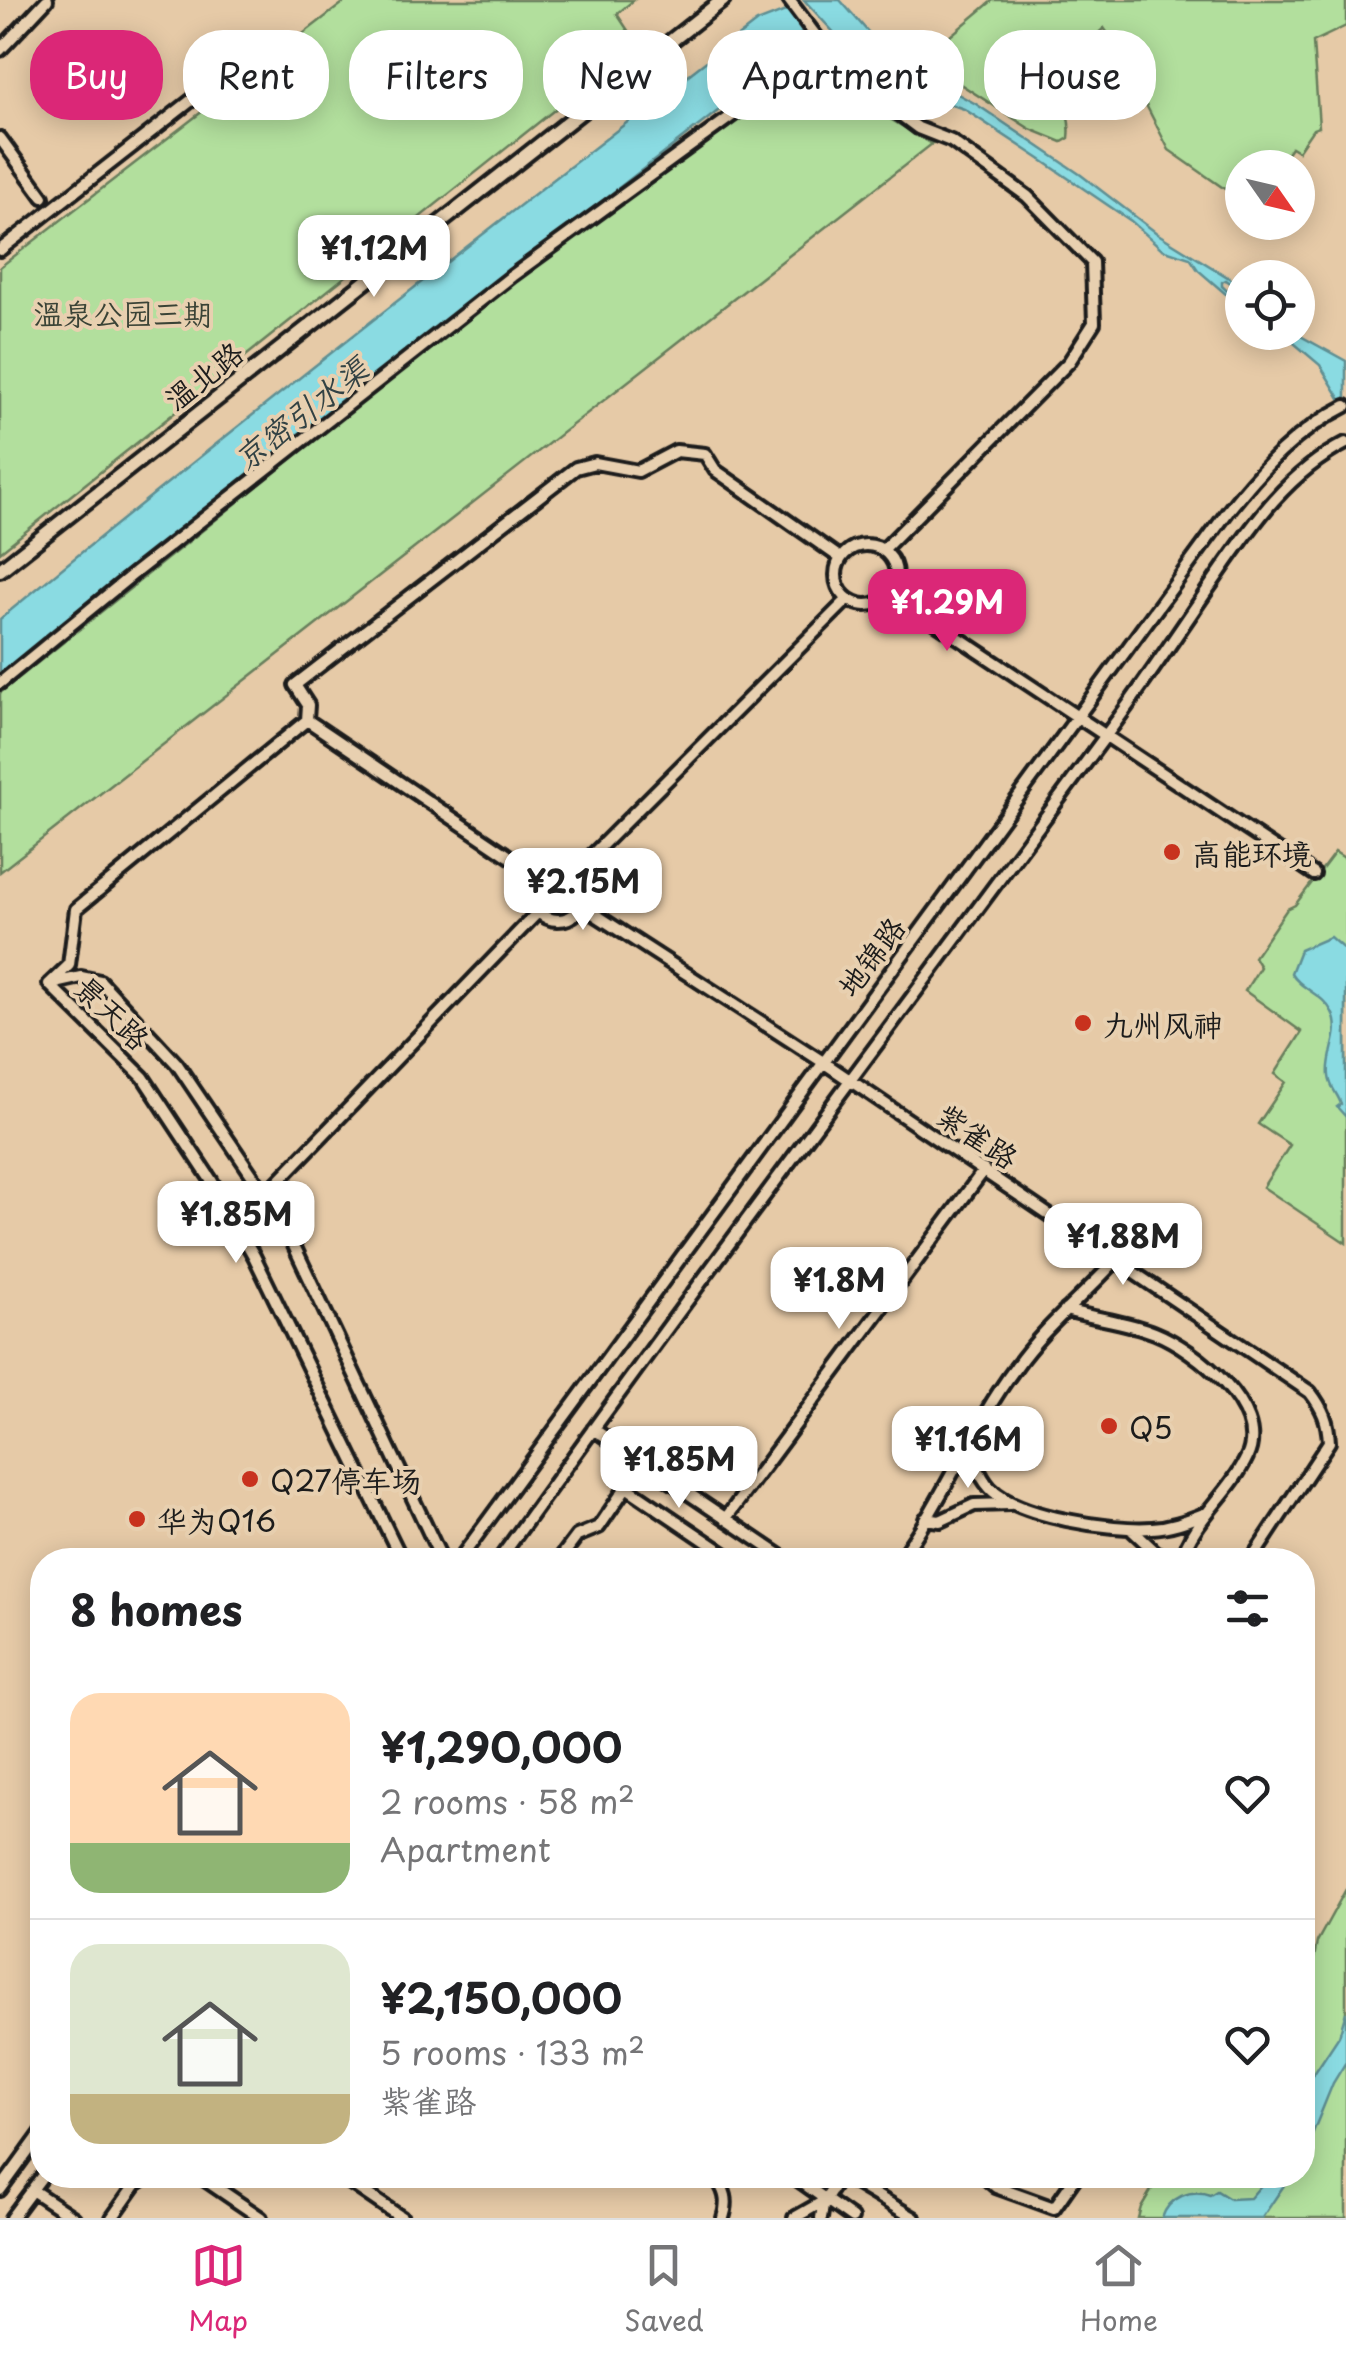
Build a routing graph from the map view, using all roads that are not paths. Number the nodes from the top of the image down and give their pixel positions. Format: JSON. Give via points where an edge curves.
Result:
{"nodes":[{"id":1,"x":48,"y":0,"type":"edge"},
{"id":2,"x":723,"y":0,"type":"edge"},
{"id":3,"x":790,"y":0,"type":"edge"},
{"id":4,"x":811,"y":30,"type":"edge"},
{"id":5,"x":0,"y":50,"type":"edge"},
{"id":6,"x":183,"y":106,"type":"edge"},
{"id":7,"x":725,"y":120,"type":"edge"},
{"id":8,"x":907,"y":120,"type":"edge"},
{"id":9,"x":0,"y":138,"type":"edge"},
{"id":10,"x":43,"y":198,"type":"dead end"},
{"id":11,"x":0,"y":250,"type":"edge"},
{"id":12,"x":1346,"y":406,"type":"edge"},
{"id":13,"x":1346,"y":443,"type":"edge"},
{"id":14,"x":884,"y":550,"type":"junction"},
{"id":15,"x":839,"y":557,"type":"junction"},
{"id":16,"x":0,"y":570,"type":"edge"},
{"id":17,"x":891,"y":593,"type":"junction"},
{"id":18,"x":846,"y":601,"type":"junction"},
{"id":19,"x":0,"y":683,"type":"edge"},
{"id":20,"x":1079,"y":716,"type":"junction"},
{"id":21,"x":308,"y":720,"type":"junction"},
{"id":22,"x":1106,"y":735,"type":"junction"},
{"id":23,"x":576,"y":871,"type":"junction"},
{"id":24,"x":1314,"y":874,"type":"dead end"},
{"id":25,"x":537,"y":875,"type":"junction"},
{"id":26,"x":582,"y":906,"type":"junction"},
{"id":27,"x":538,"y":912,"type":"junction"},
{"id":28,"x":48,"y":984,"type":"junction"},
{"id":29,"x":823,"y":1062,"type":"junction"},
{"id":30,"x":849,"y":1079,"type":"junction"},
{"id":31,"x":984,"y":1170,"type":"junction"},
{"id":32,"x":266,"y":1195,"type":"junction"},
{"id":33,"x":1117,"y":1259,"type":"junction"},
{"id":34,"x":1066,"y":1310,"type":"junction"},
{"id":35,"x":592,"y":1429,"type":"junction"},
{"id":36,"x":971,"y":1438,"type":"junction"},
{"id":37,"x":643,"y":1462,"type":"junction"},
{"id":38,"x":626,"y":1486,"type":"junction"},
{"id":39,"x":1016,"y":1505,"type":"junction"},
{"id":40,"x":1207,"y":1513,"type":"junction"},
{"id":41,"x":726,"y":1518,"type":"junction"},
{"id":42,"x":925,"y":1519,"type":"junction"},
{"id":43,"x":1130,"y":1528,"type":"junction"},
{"id":44,"x":396,"y":1548,"type":"edge"},
{"id":45,"x":436,"y":1548,"type":"edge"},
{"id":46,"x":467,"y":1548,"type":"edge"},
{"id":47,"x":508,"y":1548,"type":"edge"},
{"id":48,"x":568,"y":1548,"type":"edge"},
{"id":49,"x":716,"y":1548,"type":"edge"},
{"id":50,"x":770,"y":1548,"type":"edge"},
{"id":51,"x":907,"y":1548,"type":"edge"},
{"id":52,"x":1151,"y":1548,"type":"edge"},
{"id":53,"x":1186,"y":1548,"type":"edge"},
{"id":54,"x":1259,"y":1548,"type":"edge"},
{"id":55,"x":30,"y":2149,"type":"edge"},
{"id":56,"x":133,"y":2188,"type":"edge"},
{"id":57,"x":217,"y":2188,"type":"edge"},
{"id":58,"x":357,"y":2188,"type":"edge"},
{"id":59,"x":723,"y":2188,"type":"edge"},
{"id":60,"x":808,"y":2188,"type":"edge"},
{"id":61,"x":832,"y":2188,"type":"edge"},
{"id":62,"x":863,"y":2188,"type":"edge"},
{"id":63,"x":999,"y":2188,"type":"edge"},
{"id":64,"x":1068,"y":2188,"type":"edge"},
{"id":65,"x":0,"y":2190,"type":"edge"},
{"id":66,"x":32,"y":2190,"type":"joint"},
{"id":67,"x":824,"y":2201,"type":"junction"},
{"id":68,"x":11,"y":2218,"type":"edge"},
{"id":69,"x":74,"y":2218,"type":"edge"},
{"id":70,"x":112,"y":2218,"type":"edge"},
{"id":71,"x":261,"y":2218,"type":"edge"},
{"id":72,"x":402,"y":2218,"type":"edge"},
{"id":73,"x":723,"y":2218,"type":"edge"},
{"id":74,"x":794,"y":2218,"type":"edge"},
{"id":75,"x":822,"y":2218,"type":"edge"},
{"id":76,"x":852,"y":2218,"type":"edge"},
{"id":77,"x":914,"y":2218,"type":"edge"}],
"edges":[{"from":1,"to":5,"type":"street"},
{"from":2,"to":16,"type":"main road","name":"温北路"},
{"from":3,"to":4,"type":"street"},
{"from":6,"to":11,"type":"street"},
{"from":7,"to":19,"type":"street","via":[[512,276]]},
{"from":8,"to":14,"type":"street","via":[[952,141],[1027,196],[1092,262],[1094,324],[1069,362]]},
{"from":9,"to":10,"type":"street"},
{"from":12,"to":20,"type":"street","name":"地锦路","via":[[1301,432],[1262,468]]},
{"from":13,"to":22,"type":"street","name":"地锦路","via":[[1272,500]]},
{"from":14,"to":15,"type":"street","via":[[852,547]]},
{"from":14,"to":17,"type":"street","via":[[894,564]]},
{"from":15,"to":18,"type":"street","via":[[836,572]]},
{"from":15,"to":21,"type":"street","via":[[715,470],[705,454],[676,451],[638,471],[595,463],[576,468],[295,685],[308,705]]},
{"from":17,"to":18,"type":"street","via":[[879,602]]},
{"from":17,"to":20,"type":"street"},
{"from":18,"to":23,"type":"street"},
{"from":20,"to":22,"type":"street"},
{"from":20,"to":29,"type":"street","name":"地锦路"},
{"from":21,"to":25,"type":"street"},
{"from":21,"to":28,"type":"street","via":[[76,909],[69,965]]},
{"from":22,"to":24,"type":"street"},
{"from":22,"to":30,"type":"street","name":"地锦路"},
{"from":23,"to":25,"type":"street","via":[[551,866]]},
{"from":23,"to":26,"type":"street","via":[[585,888]]},
{"from":25,"to":27,"type":"street","via":[[530,890]]},
{"from":26,"to":27,"type":"street","via":[[562,920]]},
{"from":26,"to":29,"type":"street","name":"紫雀路"},
{"from":27,"to":32,"type":"street"},
{"from":28,"to":32,"type":"street","name":"景天路","via":[[82,977],[100,981],[176,1064]]},
{"from":28,"to":44,"type":"street","name":"景天路","via":[[143,1077],[211,1180]]},
{"from":29,"to":30,"type":"street","name":"紫雀路"},
{"from":29,"to":46,"type":"street","name":"地锦路"},
{"from":30,"to":31,"type":"street","name":"紫雀路"},
{"from":30,"to":35,"type":"street","name":"地锦路"},
{"from":31,"to":33,"type":"street","name":"紫雀路"},
{"from":31,"to":41,"type":"street"},
{"from":32,"to":45,"type":"street","name":"景天路"},
{"from":33,"to":34,"type":"street"},
{"from":33,"to":54,"type":"street","name":"紫雀路","via":[[1310,1392],[1322,1408],[1329,1442]]},
{"from":34,"to":36,"type":"street","via":[[1014,1368]]},
{"from":34,"to":40,"type":"street","via":[[1158,1334],[1214,1372],[1246,1411],[1250,1451]]},
{"from":35,"to":37,"type":"street"},
{"from":35,"to":47,"type":"street","name":"地锦路"},
{"from":36,"to":39,"type":"street","via":[[982,1477]]},
{"from":36,"to":42,"type":"street"},
{"from":37,"to":38,"type":"street"},
{"from":37,"to":41,"type":"street"},
{"from":38,"to":48,"type":"street","via":[[599,1527]]},
{"from":38,"to":49,"type":"street"},
{"from":39,"to":42,"type":"street","via":[[993,1502],[940,1521]]},
{"from":39,"to":43,"type":"street"},
{"from":40,"to":43,"type":"street","via":[[1179,1525]]},
{"from":40,"to":53,"type":"street"},
{"from":41,"to":50,"type":"street"},
{"from":42,"to":51,"type":"street"},
{"from":43,"to":52,"type":"street"},
{"from":55,"to":65,"type":"street"},
{"from":56,"to":70,"type":"street"},
{"from":57,"to":71,"type":"street"},
{"from":58,"to":72,"type":"street"},
{"from":59,"to":73,"type":"street"},
{"from":60,"to":67,"type":"street"},
{"from":61,"to":67,"type":"street"},
{"from":62,"to":77,"type":"street"},
{"from":63,"to":64,"type":"street","via":[[1054,2208]]},
{"from":66,"to":68,"type":"street"},
{"from":66,"to":69,"type":"street"},
{"from":67,"to":74,"type":"street"},
{"from":67,"to":75,"type":"street"},
{"from":67,"to":76,"type":"street"}]}
